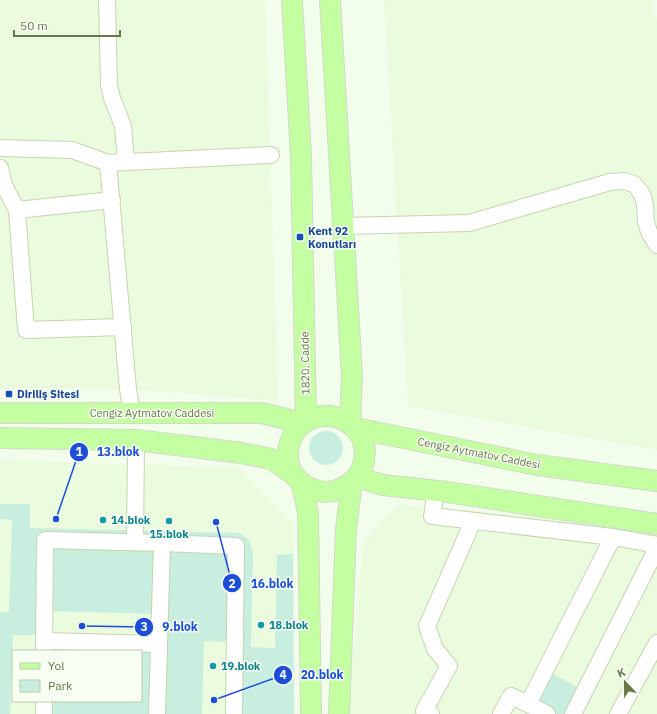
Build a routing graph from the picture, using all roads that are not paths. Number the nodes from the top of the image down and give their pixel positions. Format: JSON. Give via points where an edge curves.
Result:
{"nodes":[{"id":1,"x":107,"y":0,"type":"edge"},
{"id":2,"x":292,"y":0,"type":"edge"},
{"id":3,"x":330,"y":0,"type":"edge"},
{"id":4,"x":0,"y":148,"type":"edge"},
{"id":5,"x":271,"y":156,"type":"dead end"},
{"id":6,"x":126,"y":162,"type":"junction"},
{"id":7,"x":108,"y":163,"type":"junction"},
{"id":8,"x":0,"y":168,"type":"edge"},
{"id":9,"x":112,"y":200,"type":"junction"},
{"id":10,"x":17,"y":210,"type":"junction"},
{"id":11,"x":342,"y":226,"type":"junction"},
{"id":12,"x":657,"y":245,"type":"edge"},
{"id":13,"x":123,"y":327,"type":"junction"},
{"id":14,"x":0,"y":413,"type":"edge"},
{"id":15,"x":132,"y":413,"type":"junction"},
{"id":16,"x":304,"y":422,"type":"junction"},
{"id":17,"x":352,"y":425,"type":"junction"},
{"id":18,"x":0,"y":438,"type":"edge"},
{"id":19,"x":136,"y":440,"type":"junction"},
{"id":20,"x":297,"y":479,"type":"junction"},
{"id":21,"x":355,"y":480,"type":"junction"},
{"id":22,"x":657,"y":481,"type":"edge"},
{"id":23,"x":436,"y":491,"type":"junction"},
{"id":24,"x":473,"y":521,"type":"junction"},
{"id":25,"x":657,"y":524,"type":"edge"},
{"id":26,"x":613,"y":537,"type":"junction"},
{"id":27,"x":135,"y":542,"type":"junction"},
{"id":28,"x":162,"y":543,"type":"junction"},
{"id":29,"x":657,"y":546,"type":"edge"},
{"id":30,"x":657,"y":643,"type":"edge"},
{"id":31,"x":159,"y":644,"type":"junction"},
{"id":32,"x":44,"y":646,"type":"edge"},
{"id":33,"x":44,"y":702,"type":"edge"},
{"id":34,"x":528,"y":704,"type":"junction"},
{"id":35,"x":44,"y":714,"type":"edge"},
{"id":36,"x":157,"y":714,"type":"edge"},
{"id":37,"x":234,"y":714,"type":"edge"},
{"id":38,"x":311,"y":714,"type":"edge"},
{"id":39,"x":340,"y":714,"type":"edge"},
{"id":40,"x":431,"y":714,"type":"edge"},
{"id":41,"x":501,"y":714,"type":"edge"},
{"id":42,"x":547,"y":714,"type":"edge"},
{"id":43,"x":573,"y":714,"type":"edge"},
{"id":44,"x":618,"y":714,"type":"edge"}],
"edges":[{"from":1,"to":6,"type":"street","via":[[109,85],[123,126]]},
{"from":2,"to":16,"type":"main road","name":"1820. Cadde","via":[[301,156]]},
{"from":3,"to":11,"type":"main road"},
{"from":4,"to":7,"type":"street","via":[[72,150]]},
{"from":5,"to":6,"type":"street"},
{"from":6,"to":7,"type":"street"},
{"from":7,"to":9,"type":"street"},
{"from":8,"to":10,"type":"street","via":[[4,185]]},
{"from":9,"to":10,"type":"street"},
{"from":9,"to":13,"type":"street"},
{"from":10,"to":13,"type":"street","via":[[26,330]]},
{"from":11,"to":12,"type":"street","via":[[468,223],[610,182],[624,181],[634,184],[642,194],[646,222]]},
{"from":11,"to":17,"type":"main road","via":[[352,376]]},
{"from":13,"to":15,"type":"street"},
{"from":14,"to":15,"type":"main road","name":"Cengiz Aytmatov Caddesi"},
{"from":15,"to":16,"type":"main road","name":"Cengiz Aytmatov Caddesi","via":[[262,413]]},
{"from":16,"to":17,"type":"main road","name":"Cengiz Aytmatov Caddesi","via":[[319,416],[332,415]]},
{"from":16,"to":20,"type":"main road","via":[[290,438],[287,450],[288,463]]},
{"from":17,"to":21,"type":"main road","via":[[362,438],[365,450],[364,462]]},
{"from":17,"to":22,"type":"main road","name":"Cengiz Aytmatov Caddesi","via":[[537,465]]},
{"from":18,"to":19,"type":"main road"},
{"from":19,"to":20,"type":"main road","via":[[261,456],[271,459]]},
{"from":19,"to":27,"type":"street"},
{"from":20,"to":21,"type":"main road","via":[[310,489],[321,492],[343,489]]},
{"from":20,"to":38,"type":"main road","via":[[308,513]]},
{"from":21,"to":23,"type":"main road"},
{"from":21,"to":39,"type":"main road","via":[[346,529]]},
{"from":23,"to":24,"type":"street","via":[[432,516]]},
{"from":23,"to":25,"type":"main road"},
{"from":24,"to":26,"type":"street"},
{"from":24,"to":40,"type":"street","via":[[427,626],[435,649],[449,666],[424,711]]},
{"from":26,"to":29,"type":"street"},
{"from":26,"to":34,"type":"street"},
{"from":27,"to":28,"type":"street"},
{"from":27,"to":32,"type":"street","via":[[45,540]]},
{"from":28,"to":31,"type":"street"},
{"from":28,"to":37,"type":"street","via":[[236,546]]},
{"from":29,"to":43,"type":"street"},
{"from":30,"to":44,"type":"street"},
{"from":31,"to":32,"type":"street"},
{"from":31,"to":36,"type":"street"},
{"from":33,"to":35,"type":"street"},
{"from":34,"to":41,"type":"street","via":[[511,696]]},
{"from":34,"to":42,"type":"street"}]}
